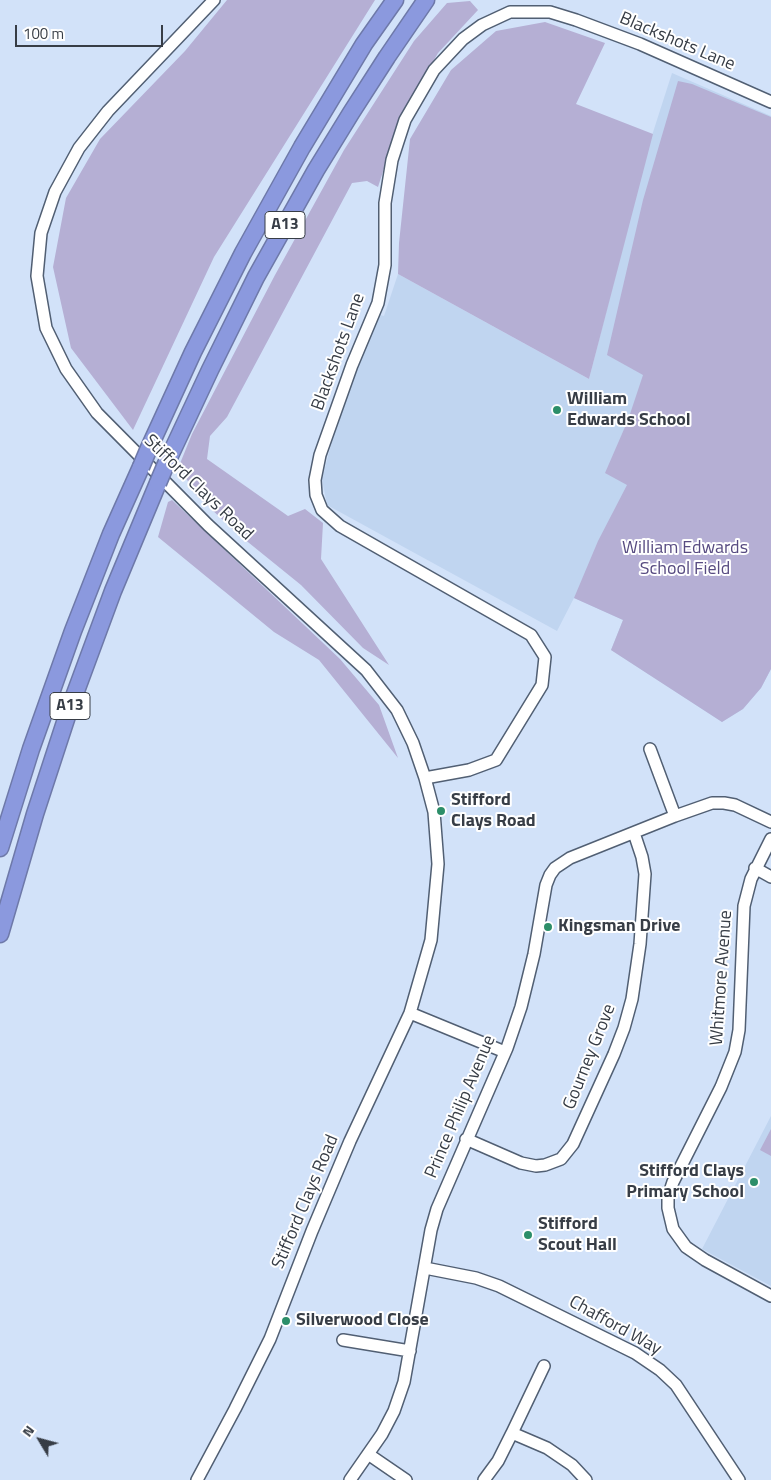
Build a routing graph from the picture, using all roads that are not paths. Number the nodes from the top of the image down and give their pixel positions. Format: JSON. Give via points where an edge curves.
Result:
{"nodes":[{"id":1,"x":214,"y":0,"type":"edge"},
{"id":2,"x":395,"y":0,"type":"edge"},
{"id":3,"x":426,"y":0,"type":"edge"},
{"id":4,"x":771,"y":102,"type":"edge"},
{"id":5,"x":650,"y":749,"type":"dead end"},
{"id":6,"x":425,"y":778,"type":"junction"},
{"id":7,"x":675,"y":816,"type":"junction"},
{"id":8,"x":771,"y":822,"type":"edge"},
{"id":9,"x":634,"y":833,"type":"junction"},
{"id":10,"x":771,"y":838,"type":"edge"},
{"id":11,"x":0,"y":848,"type":"edge"},
{"id":12,"x":755,"y":868,"type":"junction"},
{"id":13,"x":771,"y":877,"type":"edge"},
{"id":14,"x":0,"y":934,"type":"edge"},
{"id":15,"x":410,"y":1013,"type":"junction"},
{"id":16,"x":505,"y":1052,"type":"junction"},
{"id":17,"x":466,"y":1139,"type":"junction"},
{"id":18,"x":425,"y":1268,"type":"junction"},
{"id":19,"x":771,"y":1296,"type":"edge"},
{"id":20,"x":343,"y":1340,"type":"dead end"},
{"id":21,"x":410,"y":1351,"type":"junction"},
{"id":22,"x":544,"y":1366,"type":"dead end"},
{"id":23,"x":512,"y":1433,"type":"junction"},
{"id":24,"x":368,"y":1454,"type":"junction"},
{"id":25,"x":197,"y":1480,"type":"edge"},
{"id":26,"x":350,"y":1480,"type":"edge"},
{"id":27,"x":406,"y":1480,"type":"edge"},
{"id":28,"x":484,"y":1480,"type":"edge"},
{"id":29,"x":586,"y":1480,"type":"edge"},
{"id":30,"x":739,"y":1480,"type":"edge"}],
"edges":[{"from":1,"to":6,"type":"street","name":"Stifford Clays Road","via":[[108,111],[79,148],[55,192],[41,233],[37,276],[46,328],[66,369],[97,413],[208,525],[366,670],[397,710],[413,742]]},
{"from":2,"to":11,"type":"highway","number":"A13","bridge":true,"via":[[364,44],[302,147],[193,352],[73,631]]},
{"from":3,"to":14,"type":"highway","number":"A13","bridge":true,"via":[[346,121],[256,277],[166,464],[113,591],[69,710]]},
{"from":4,"to":6,"type":"street","name":"Blackshots Lane","via":[[640,44],[576,20],[550,12],[510,12],[482,24],[463,39],[434,70],[406,120],[392,160],[385,203],[385,265],[378,303],[320,455],[316,495],[322,510],[340,526],[531,634],[545,657],[542,685],[496,760],[469,770]]},
{"from":5,"to":7,"type":"street"},
{"from":6,"to":15,"type":"street","name":"Stifford Clays Road","via":[[434,812],[438,864],[431,940]]},
{"from":7,"to":8,"type":"street","name":"Prince Philip Avenue","via":[[712,803],[724,803],[745,808]]},
{"from":7,"to":9,"type":"street","name":"Prince Philip Avenue"},
{"from":9,"to":16,"type":"street","name":"Prince Philip Avenue","via":[[570,858],[550,875],[534,954]]},
{"from":9,"to":17,"type":"street","name":"Gourney Grove","via":[[645,874],[632,999],[614,1054],[573,1144],[561,1159],[536,1166],[521,1163]]},
{"from":10,"to":12,"type":"street","name":"Whitmore Avenue"},
{"from":12,"to":13,"type":"street"},
{"from":12,"to":19,"type":"street","name":"Whitmore Avenue","via":[[744,906],[739,1030],[734,1052],[722,1087],[673,1182],[668,1208],[673,1229],[686,1247]]},
{"from":15,"to":16,"type":"street"},
{"from":15,"to":25,"type":"street","name":"Stifford Clays Road","via":[[350,1141],[270,1339]]},
{"from":16,"to":17,"type":"street","name":"Prince Philip Avenue"},
{"from":17,"to":18,"type":"street","name":"Prince Philip Avenue","via":[[436,1209]]},
{"from":18,"to":21,"type":"street","name":"Prince Philip Avenue"},
{"from":18,"to":30,"type":"street","name":"Chafford Way","via":[[499,1286],[641,1357],[676,1385]]},
{"from":20,"to":21,"type":"street"},
{"from":21,"to":24,"type":"street","name":"Prince Philip Avenue","via":[[394,1411]]},
{"from":22,"to":23,"type":"street"},
{"from":23,"to":28,"type":"street"},
{"from":23,"to":29,"type":"street","via":[[547,1448],[572,1464]]},
{"from":24,"to":26,"type":"street","name":"Prince Philip Avenue"},
{"from":24,"to":27,"type":"street"}]}
